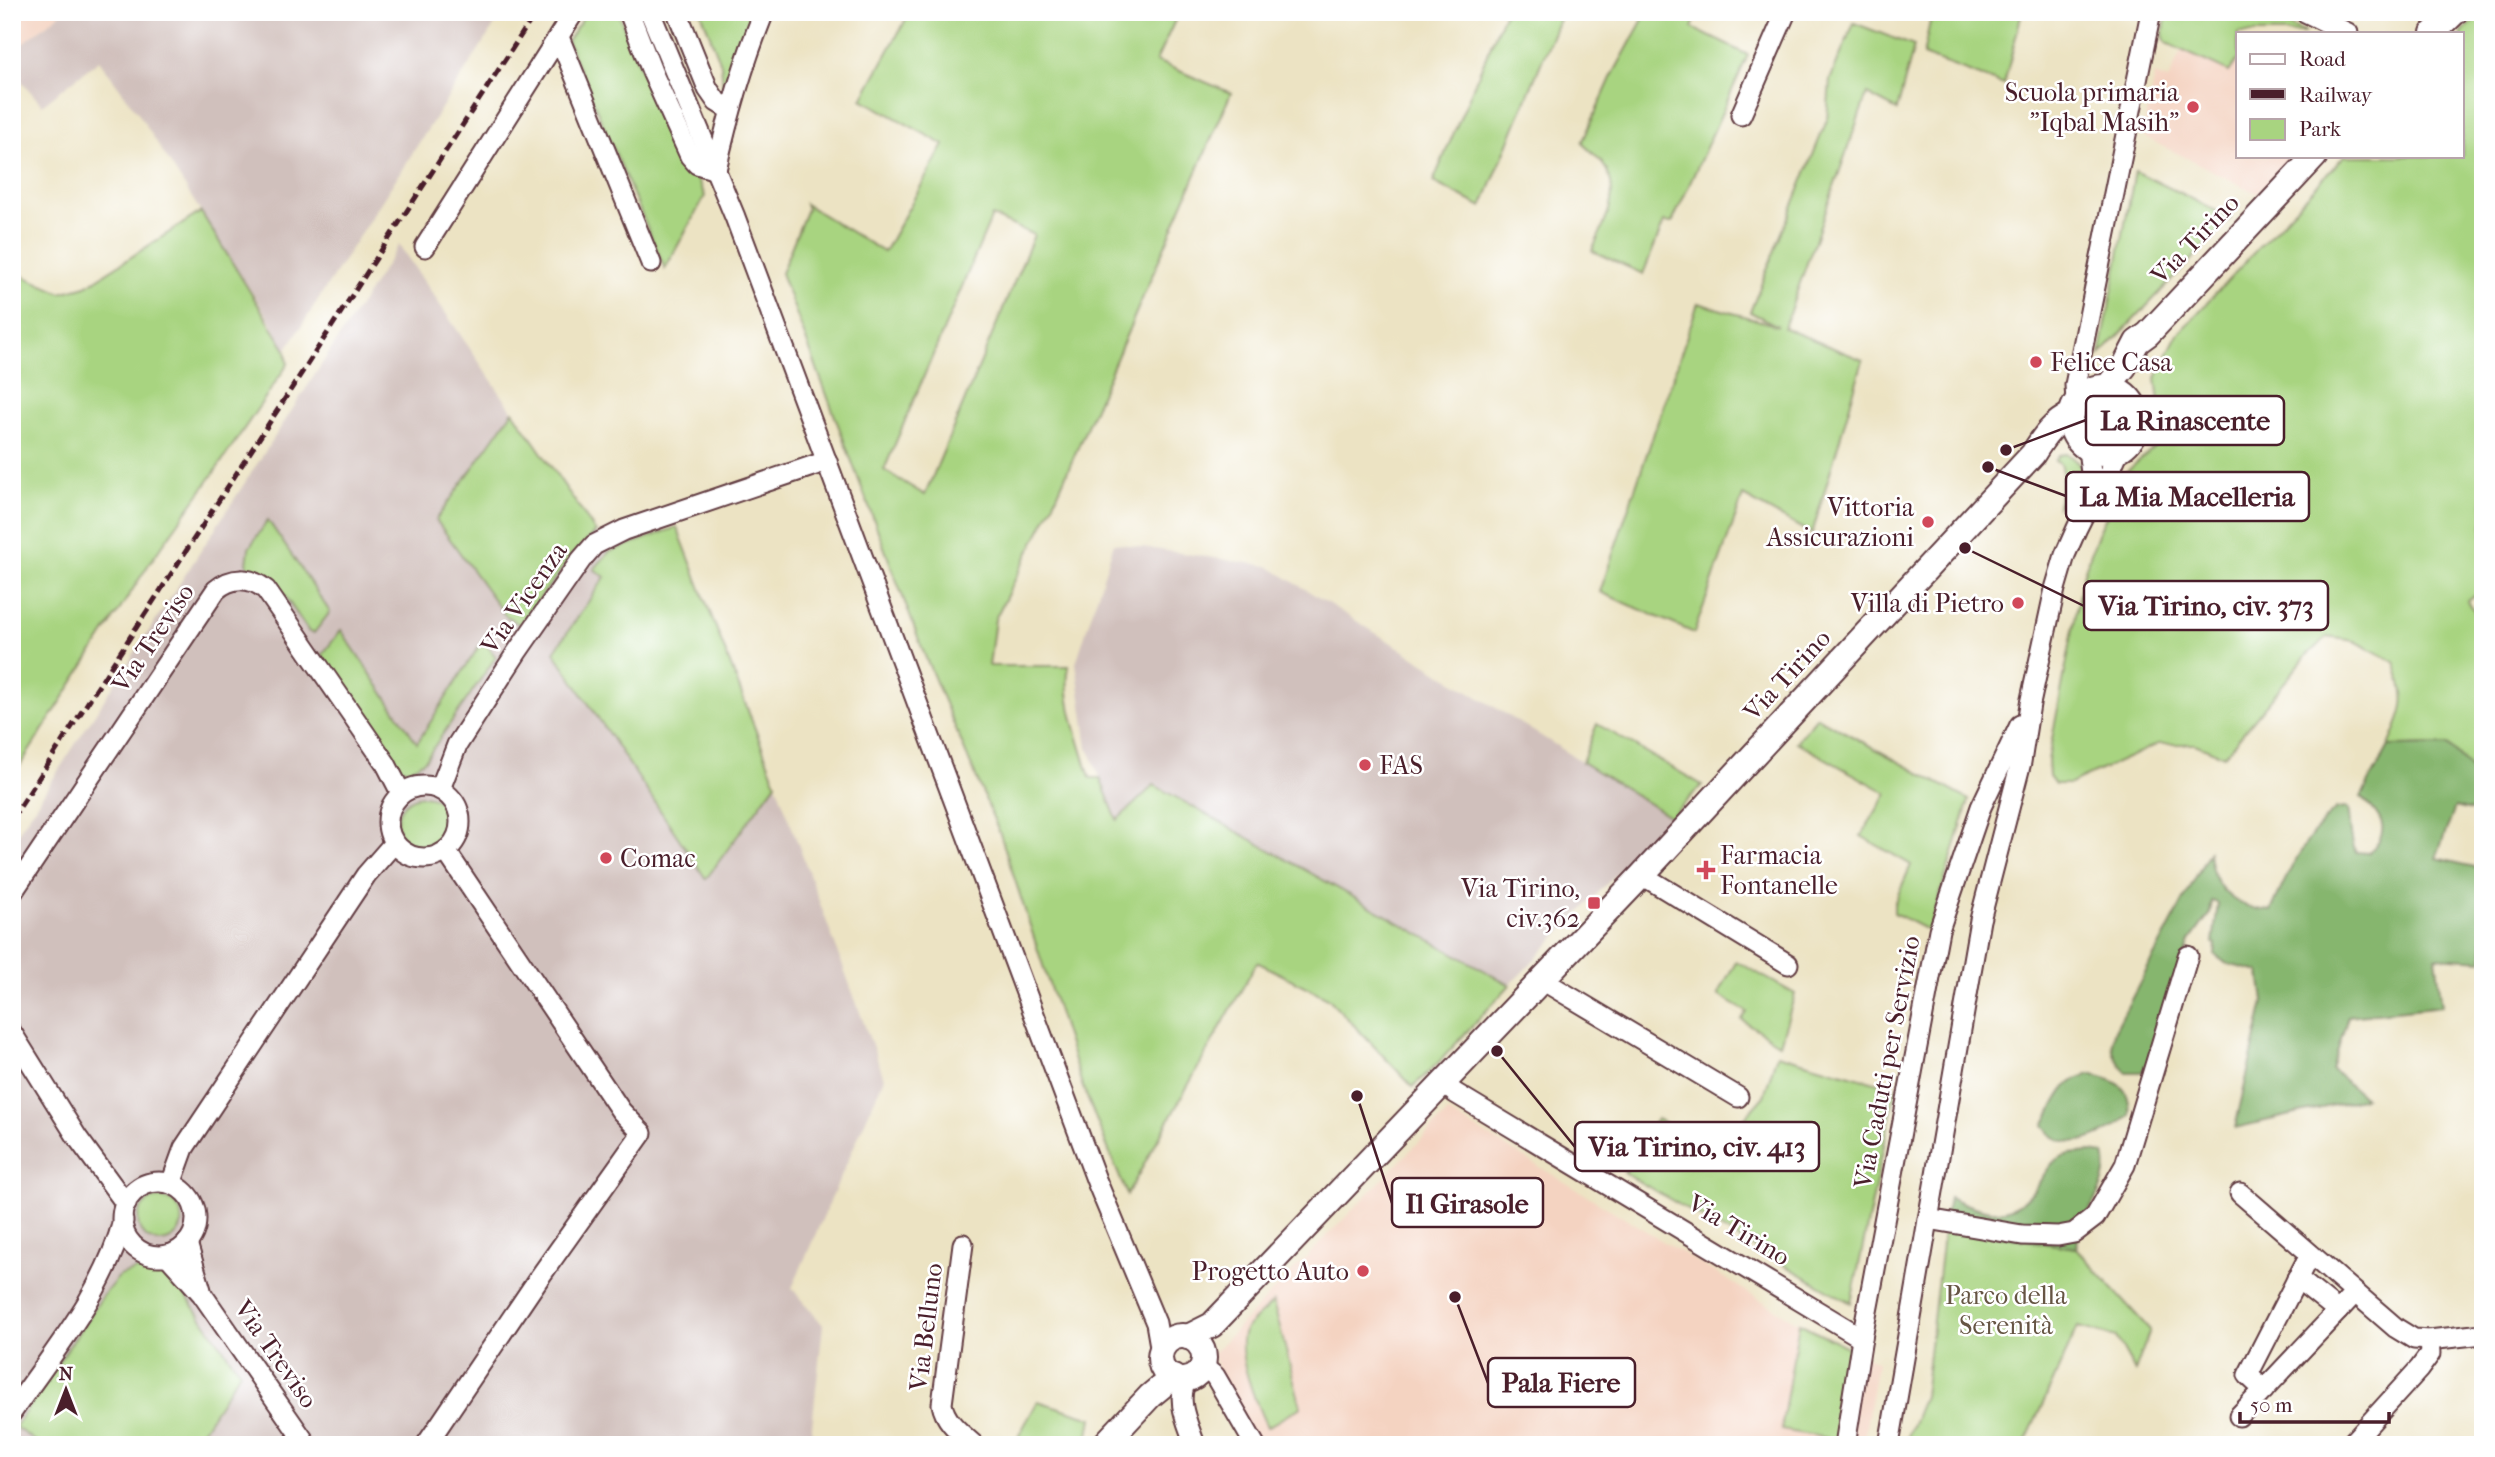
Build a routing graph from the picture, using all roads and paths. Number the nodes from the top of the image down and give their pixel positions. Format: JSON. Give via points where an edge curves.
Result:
{"nodes":[{"id":1,"x":574,"y":12,"type":"edge"},
{"id":2,"x":629,"y":12,"type":"edge"},
{"id":3,"x":650,"y":12,"type":"edge"},
{"id":4,"x":677,"y":12,"type":"edge"},
{"id":5,"x":764,"y":12,"type":"edge"},
{"id":6,"x":1786,"y":12,"type":"edge"},
{"id":7,"x":2151,"y":12,"type":"edge"},
{"id":8,"x":2305,"y":12,"type":"edge"},
{"id":9,"x":2455,"y":12,"type":"edge"},
{"id":10,"x":2346,"y":32,"type":"edge"},
{"id":11,"x":2434,"y":32,"type":"edge"},
{"id":12,"x":559,"y":37,"type":"junction"},
{"id":13,"x":730,"y":110,"type":"junction"},
{"id":14,"x":1741,"y":115,"type":"dead end"},
{"id":15,"x":2313,"y":158,"type":"edge"},
{"id":16,"x":716,"y":170,"type":"junction"},
{"id":17,"x":425,"y":247,"type":"dead end"},
{"id":18,"x":651,"y":263,"type":"dead end"},
{"id":19,"x":2148,"y":334,"type":"junction"},
{"id":20,"x":2107,"y":387,"type":"junction"},
{"id":21,"x":2131,"y":400,"type":"junction"},
{"id":22,"x":2074,"y":408,"type":"junction"},
{"id":23,"x":2084,"y":446,"type":"junction"},
{"id":24,"x":2119,"y":450,"type":"junction"},
{"id":25,"x":2033,"y":454,"type":"junction"},
{"id":26,"x":827,"y":461,"type":"junction"},
{"id":27,"x":2090,"y":502,"type":"junction"},
{"id":28,"x":2030,"y":704,"type":"junction"},
{"id":29,"x":440,"y":789,"type":"junction"},
{"id":30,"x":401,"y":793,"type":"junction"},
{"id":31,"x":394,"y":843,"type":"junction"},
{"id":32,"x":446,"y":851,"type":"junction"},
{"id":33,"x":1642,"y":875,"type":"junction"},
{"id":34,"x":12,"y":893,"type":"edge"},
{"id":35,"x":2188,"y":956,"type":"dead end"},
{"id":36,"x":1788,"y":964,"type":"dead end"},
{"id":37,"x":1542,"y":980,"type":"junction"},
{"id":38,"x":12,"y":1033,"type":"edge"},
{"id":39,"x":1443,"y":1083,"type":"junction"},
{"id":40,"x":1738,"y":1097,"type":"dead end"},
{"id":41,"x":171,"y":1184,"type":"junction"},
{"id":42,"x":2240,"y":1193,"type":"dead end"},
{"id":43,"x":124,"y":1212,"type":"junction"},
{"id":44,"x":1928,"y":1219,"type":"junction"},
{"id":45,"x":187,"y":1243,"type":"junction"},
{"id":46,"x":963,"y":1244,"type":"dead end"},
{"id":47,"x":142,"y":1252,"type":"junction"},
{"id":48,"x":2310,"y":1254,"type":"junction"},
{"id":49,"x":167,"y":1255,"type":"junction"},
{"id":50,"x":2297,"y":1278,"type":"junction"},
{"id":51,"x":99,"y":1284,"type":"junction"},
{"id":52,"x":2355,"y":1293,"type":"junction"},
{"id":53,"x":202,"y":1294,"type":"junction"},
{"id":54,"x":2339,"y":1311,"type":"junction"},
{"id":55,"x":2483,"y":1334,"type":"edge"},
{"id":56,"x":1861,"y":1338,"type":"junction"},
{"id":57,"x":2429,"y":1340,"type":"junction"},
{"id":58,"x":1182,"y":1357,"type":"junction"},
{"id":59,"x":2264,"y":1390,"type":"junction"},
{"id":60,"x":12,"y":1412,"type":"edge"},
{"id":61,"x":2239,"y":1416,"type":"dead end"},
{"id":62,"x":307,"y":1445,"type":"edge"},
{"id":63,"x":426,"y":1445,"type":"edge"},
{"id":64,"x":974,"y":1445,"type":"edge"},
{"id":65,"x":1104,"y":1445,"type":"edge"},
{"id":66,"x":1195,"y":1445,"type":"edge"},
{"id":67,"x":1255,"y":1445,"type":"edge"},
{"id":68,"x":1845,"y":1445,"type":"edge"},
{"id":69,"x":1889,"y":1445,"type":"edge"},
{"id":70,"x":2350,"y":1445,"type":"edge"}],
"edges":[{"from":1,"to":12,"type":"street"},
{"from":2,"to":16,"type":"street","via":[[683,143],[697,164]]},
{"from":3,"to":16,"type":"street"},
{"from":4,"to":13,"type":"street","via":[[708,89]]},
{"from":5,"to":13,"type":"street"},
{"from":6,"to":14,"type":"street"},
{"from":7,"to":22,"type":"street"},
{"from":8,"to":10,"type":"street"},
{"from":9,"to":11,"type":"street"},
{"from":12,"to":17,"type":"street"},
{"from":12,"to":18,"type":"street"},
{"from":13,"to":16,"type":"street"},
{"from":15,"to":19,"type":"street","name":"Via Tirino"},
{"from":16,"to":26,"type":"street"},
{"from":19,"to":20,"type":"street","name":"Via Tirino","via":[[2137,342]]},
{"from":19,"to":21,"type":"street","name":"Via Tirino"},
{"from":20,"to":21,"type":"street"},
{"from":20,"to":22,"type":"street","via":[[2090,390]]},
{"from":21,"to":24,"type":"street","via":[[2137,423],[2132,439]]},
{"from":22,"to":23,"type":"street","via":[[2071,425]]},
{"from":22,"to":25,"type":"street","name":"Via Tirino","via":[[2047,432]]},
{"from":23,"to":24,"type":"street","via":[[2109,453]]},
{"from":23,"to":25,"type":"street","via":[[2052,446]]},
{"from":23,"to":27,"type":"street","name":"Via Caduti per Servizio","via":[[2091,473]]},
{"from":24,"to":27,"type":"street","name":"Via Caduti per Servizio","via":[[2104,485]]},
{"from":25,"to":33,"type":"street","name":"Via Tirino"},
{"from":26,"to":29,"type":"street","name":"Via Vicenza","via":[[624,530],[594,545],[457,745]]},
{"from":26,"to":58,"type":"street","via":[[1097,1182],[1156,1322]]},
{"from":27,"to":28,"type":"street","name":"Via Caduti per Servizio","via":[[2065,555]]},
{"from":28,"to":44,"type":"street","name":"Via Caduti per Servizio","via":[[2021,762],[1980,920]]},
{"from":28,"to":56,"type":"street","name":"Via Caduti per Servizio","via":[[1981,807],[1939,930]]},
{"from":29,"to":30,"type":"street","via":[[420,785]]},
{"from":29,"to":32,"type":"street","via":[[456,803],[461,824],[454,844]]},
{"from":30,"to":31,"type":"street","via":[[387,822]]},
{"from":30,"to":34,"type":"street","name":"Via Treviso","via":[[386,764],[266,590],[249,581],[231,581],[216,590]]},
{"from":31,"to":32,"type":"street","via":[[413,857],[436,857]]},
{"from":31,"to":41,"type":"street","via":[[366,875],[184,1148]]},
{"from":32,"to":63,"type":"street","via":[[621,1111],[642,1133]]},
{"from":33,"to":36,"type":"street"},
{"from":33,"to":37,"type":"street","name":"Via Tirino"},
{"from":35,"to":44,"type":"street","via":[[2124,1165],[2095,1217],[2074,1233],[2058,1236],[2022,1235]]},
{"from":37,"to":39,"type":"street","name":"Via Tirino"},
{"from":37,"to":40,"type":"street"},
{"from":38,"to":43,"type":"street"},
{"from":39,"to":56,"type":"street","name":"Via Tirino"},
{"from":39,"to":58,"type":"street","name":"Via Tirino"},
{"from":41,"to":43,"type":"street","via":[[150,1184],[132,1195]]},
{"from":41,"to":45,"type":"street","via":[[190,1198],[195,1209],[194,1233]]},
{"from":42,"to":48,"type":"street"},
{"from":43,"to":47,"type":"street","via":[[125,1233]]},
{"from":43,"to":51,"type":"street","via":[[116,1248]]},
{"from":44,"to":69,"type":"street","name":"Via Caduti per Servizio"},
{"from":45,"to":49,"type":"street"},
{"from":45,"to":53,"type":"street","name":"Via Treviso"},
{"from":46,"to":64,"type":"street","name":"Via Belluno","via":[[942,1404],[949,1422]]},
{"from":47,"to":49,"type":"street"},
{"from":47,"to":51,"type":"street"},
{"from":48,"to":50,"type":"street"},
{"from":48,"to":52,"type":"street"},
{"from":49,"to":53,"type":"street","name":"Via Treviso"},
{"from":50,"to":54,"type":"street"},
{"from":50,"to":59,"type":"street","via":[[2248,1375]]},
{"from":51,"to":60,"type":"street"},
{"from":52,"to":54,"type":"street"},
{"from":52,"to":57,"type":"street","via":[[2396,1328],[2414,1339]]},
{"from":53,"to":62,"type":"street","name":"Via Treviso"},
{"from":54,"to":59,"type":"street"},
{"from":55,"to":57,"type":"street"},
{"from":56,"to":68,"type":"street","name":"Via Caduti per Servizio"},
{"from":57,"to":70,"type":"street","via":[[2430,1354],[2419,1369]]},
{"from":58,"to":65,"type":"street","name":"Via Tirino"},
{"from":58,"to":66,"type":"street","via":[[1182,1405]]},
{"from":58,"to":67,"type":"street","via":[[1216,1376]]},
{"from":59,"to":61,"type":"street"}]}
